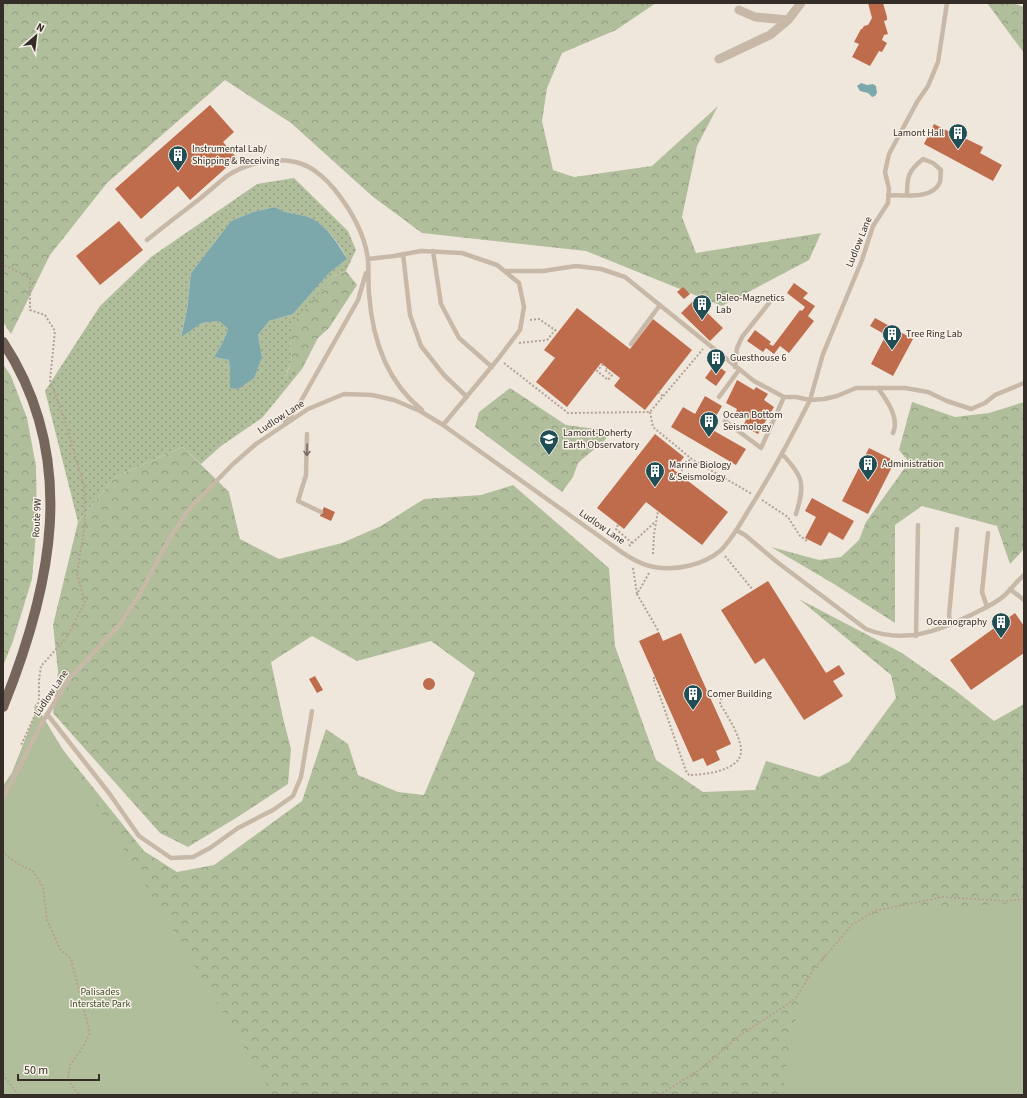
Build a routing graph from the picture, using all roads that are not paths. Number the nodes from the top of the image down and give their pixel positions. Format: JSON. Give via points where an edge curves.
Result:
{"nodes":[{"id":1,"x":801,"y":3,"type":"edge"},
{"id":2,"x":947,"y":3,"type":"edge"},
{"id":3,"x":739,"y":10,"type":"dead end"},
{"id":4,"x":788,"y":20,"type":"junction"},
{"id":5,"x":719,"y":59,"type":"dead end"},
{"id":6,"x":907,"y":195,"type":"junction"},
{"id":7,"x":888,"y":196,"type":"junction"},
{"id":8,"x":147,"y":240,"type":"dead end"},
{"id":9,"x":433,"y":251,"type":"junction"},
{"id":10,"x":403,"y":254,"type":"junction"},
{"id":11,"x":368,"y":259,"type":"junction"},
{"id":12,"x":506,"y":271,"type":"junction"},
{"id":13,"x":769,"y":303,"type":"dead end"},
{"id":14,"x":660,"y":305,"type":"junction"},
{"id":15,"x":3,"y":342,"type":"edge"},
{"id":16,"x":631,"y":344,"type":"dead end"},
{"id":17,"x":492,"y":367,"type":"junction"},
{"id":18,"x":737,"y":368,"type":"junction"},
{"id":19,"x":1024,"y":383,"type":"edge"},
{"id":20,"x":878,"y":388,"type":"junction"},
{"id":21,"x":467,"y":397,"type":"junction"},
{"id":22,"x":719,"y":397,"type":"dead end"},
{"id":23,"x":784,"y":397,"type":"junction"},
{"id":24,"x":810,"y":400,"type":"junction"},
{"id":25,"x":725,"y":421,"type":"dead end"},
{"id":26,"x":443,"y":425,"type":"junction"},
{"id":27,"x":280,"y":427,"type":"junction"},
{"id":28,"x":893,"y":432,"type":"dead end"},
{"id":29,"x":307,"y":434,"type":"dead end"},
{"id":30,"x":782,"y":454,"type":"junction"},
{"id":31,"x":321,"y":512,"type":"dead end"},
{"id":32,"x":796,"y":514,"type":"dead end"},
{"id":33,"x":918,"y":524,"type":"dead end"},
{"id":34,"x":957,"y":529,"type":"dead end"},
{"id":35,"x":736,"y":530,"type":"junction"},
{"id":36,"x":988,"y":533,"type":"dead end"},
{"id":37,"x":1024,"y":575,"type":"edge"},
{"id":38,"x":1010,"y":589,"type":"junction"},
{"id":39,"x":1024,"y":600,"type":"edge"},
{"id":40,"x":987,"y":607,"type":"junction"},
{"id":41,"x":951,"y":625,"type":"junction"},
{"id":42,"x":916,"y":636,"type":"junction"},
{"id":43,"x":5,"y":703,"type":"edge"},
{"id":44,"x":312,"y":711,"type":"dead end"},
{"id":45,"x":47,"y":714,"type":"junction"},
{"id":46,"x":3,"y":798,"type":"edge"}],
"edges":[{"from":1,"to":4,"type":"street"},
{"from":2,"to":7,"type":"lane","name":"Ludlow Lane","via":[[938,62],[928,86],[889,154],[884,172],[889,189]]},
{"from":3,"to":4,"type":"street","via":[[755,17]]},
{"from":4,"to":5,"type":"street","via":[[770,35]]},
{"from":6,"to":6,"type":"lane","via":[[934,191],[940,182],[941,170],[933,163],[922,159],[910,173]]},
{"from":6,"to":7,"type":"lane"},
{"from":7,"to":24,"type":"lane","name":"Ludlow Lane","via":[[888,203],[873,226],[862,260],[823,354]]},
{"from":8,"to":11,"type":"lane","via":[[228,176],[256,163],[282,160],[303,164],[326,179],[346,204],[362,234]]},
{"from":9,"to":10,"type":"lane"},
{"from":9,"to":12,"type":"lane","via":[[462,253],[497,265]]},
{"from":9,"to":17,"type":"lane","via":[[441,304],[459,338]]},
{"from":10,"to":11,"type":"lane"},
{"from":10,"to":21,"type":"lane","via":[[410,315],[421,346],[444,375]]},
{"from":11,"to":26,"type":"lane","via":[[372,322],[379,348],[403,393]]},
{"from":11,"to":27,"type":"lane","via":[[365,280],[358,300],[297,408]]},
{"from":12,"to":14,"type":"lane","via":[[543,271],[576,266],[601,269],[625,277]]},
{"from":12,"to":17,"type":"lane","via":[[519,283],[524,307],[520,330]]},
{"from":13,"to":18,"type":"lane","via":[[742,337],[737,348]]},
{"from":14,"to":16,"type":"lane"},
{"from":14,"to":18,"type":"lane"},
{"from":15,"to":43,"type":"main road","name":"Route 9W","via":[[20,371],[37,411],[46,450],[51,493],[49,540],[42,584]]},
{"from":17,"to":21,"type":"lane"},
{"from":18,"to":22,"type":"lane"},
{"from":18,"to":23,"type":"lane","via":[[754,381]]},
{"from":19,"to":20,"type":"lane","via":[[971,409],[928,392],[905,388]]},
{"from":20,"to":24,"type":"lane","via":[[856,388],[837,396]]},
{"from":20,"to":28,"type":"lane","via":[[893,414]]},
{"from":21,"to":26,"type":"lane"},
{"from":23,"to":24,"type":"lane"},
{"from":23,"to":25,"type":"lane","via":[[761,448]]},
{"from":24,"to":30,"type":"lane","name":"Ludlow Lane"},
{"from":26,"to":27,"type":"lane","name":"Ludlow Lane","via":[[420,411],[394,400],[372,395],[344,394],[308,409]]},
{"from":26,"to":35,"type":"lane","name":"Ludlow Lane","via":[[606,542],[632,559],[653,567],[675,568],[699,563],[720,551]]},
{"from":27,"to":45,"type":"lane","name":"Ludlow Lane","via":[[233,464],[190,508],[120,624],[69,679]]},
{"from":29,"to":31,"type":"lane","one_way":true,"via":[[306,475],[298,501]]},
{"from":30,"to":32,"type":"lane","via":[[795,467],[801,478],[802,490]]},
{"from":30,"to":35,"type":"lane","name":"Ludlow Lane"},
{"from":33,"to":42,"type":"lane"},
{"from":34,"to":41,"type":"lane","via":[[949,615]]},
{"from":35,"to":42,"type":"lane","via":[[866,629],[887,635]]},
{"from":36,"to":40,"type":"lane","via":[[982,592]]},
{"from":37,"to":38,"type":"lane"},
{"from":38,"to":39,"type":"lane"},
{"from":38,"to":40,"type":"lane"},
{"from":40,"to":41,"type":"lane"},
{"from":41,"to":42,"type":"lane"},
{"from":44,"to":45,"type":"lane","via":[[301,777],[292,796],[193,857],[171,858],[139,836]]},
{"from":45,"to":46,"type":"lane","name":"Ludlow Lane"}]}
